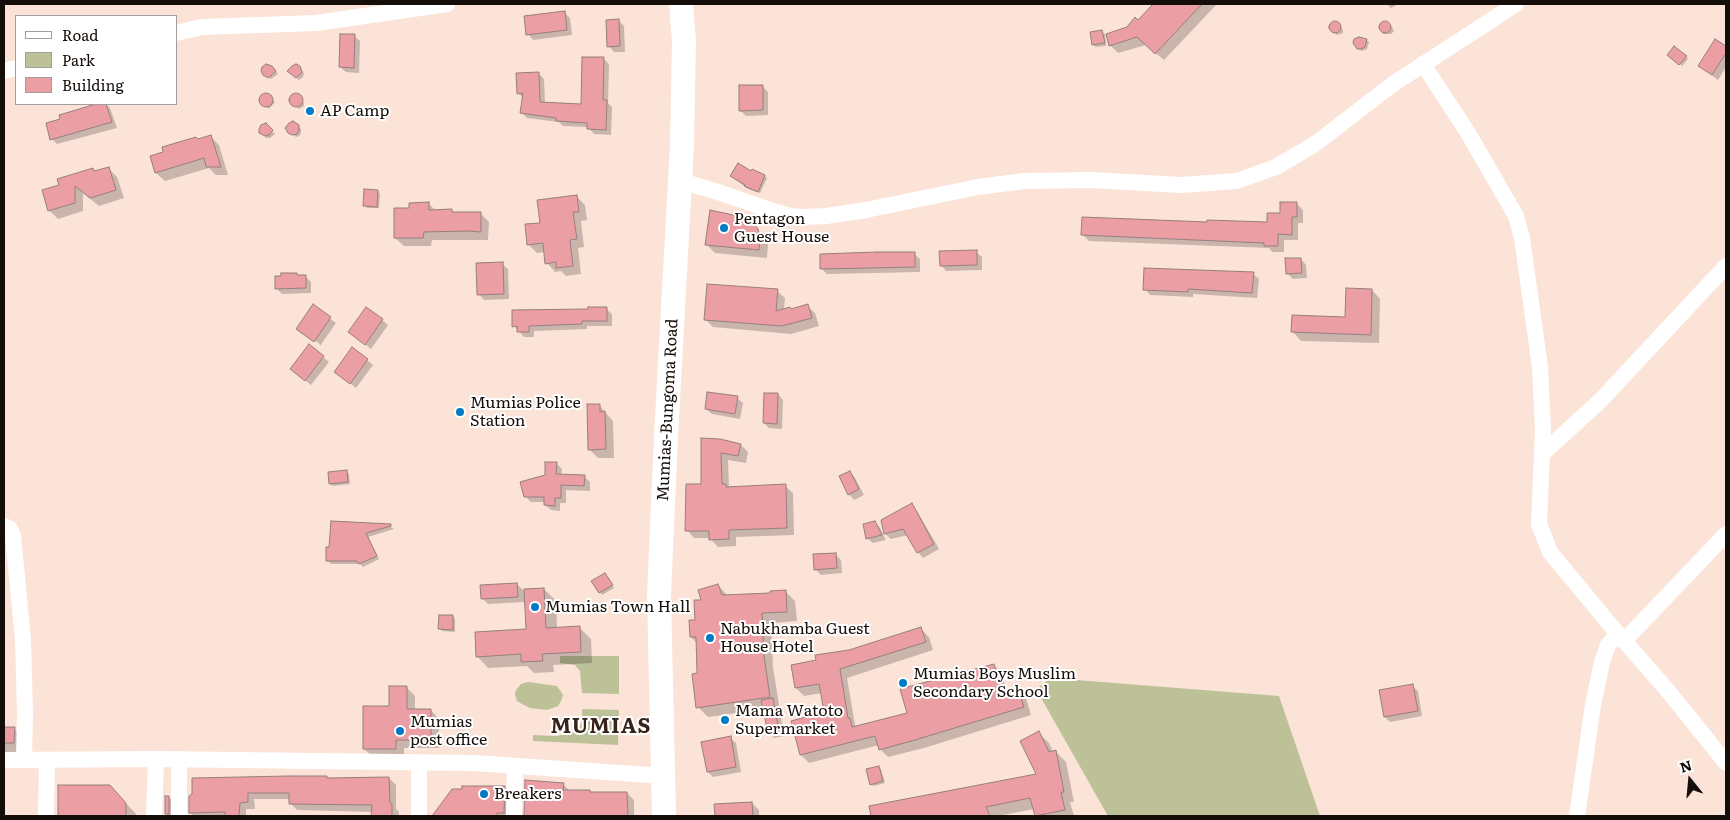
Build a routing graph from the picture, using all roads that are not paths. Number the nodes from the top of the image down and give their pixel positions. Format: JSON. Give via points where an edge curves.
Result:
{"nodes":[{"id":1,"x":447,"y":4,"type":"edge"},
{"id":2,"x":682,"y":4,"type":"edge"},
{"id":3,"x":1516,"y":4,"type":"edge"},
{"id":4,"x":178,"y":32,"type":"edge"},
{"id":5,"x":1423,"y":64,"type":"junction"},
{"id":6,"x":681,"y":181,"type":"junction"},
{"id":7,"x":1726,"y":266,"type":"edge"},
{"id":8,"x":1542,"y":454,"type":"junction"},
{"id":9,"x":4,"y":526,"type":"edge"},
{"id":10,"x":1726,"y":534,"type":"edge"},
{"id":11,"x":1621,"y":637,"type":"junction"},
{"id":12,"x":156,"y":759,"type":"junction"},
{"id":13,"x":179,"y":759,"type":"junction"},
{"id":14,"x":4,"y":760,"type":"edge"},
{"id":15,"x":24,"y":760,"type":"junction"},
{"id":16,"x":47,"y":760,"type":"junction"},
{"id":17,"x":419,"y":763,"type":"junction"},
{"id":18,"x":1726,"y":763,"type":"edge"},
{"id":19,"x":515,"y":767,"type":"junction"},
{"id":20,"x":664,"y":776,"type":"junction"},
{"id":21,"x":46,"y":816,"type":"edge"},
{"id":22,"x":154,"y":816,"type":"edge"},
{"id":23,"x":179,"y":816,"type":"edge"},
{"id":24,"x":419,"y":816,"type":"edge"},
{"id":25,"x":514,"y":816,"type":"edge"},
{"id":26,"x":664,"y":816,"type":"edge"},
{"id":27,"x":1577,"y":816,"type":"edge"}],
"edges":[{"from":1,"to":4,"type":"street","via":[[316,23],[202,27]]},
{"from":2,"to":6,"type":"street","name":"Mumias-Bungoma Road"},
{"from":3,"to":5,"type":"street"},
{"from":5,"to":6,"type":"street","via":[[1316,144],[1276,166],[1237,181],[1181,185],[1092,180],[1024,181],[866,210],[801,217]]},
{"from":5,"to":8,"type":"street","via":[[1516,216],[1540,368]]},
{"from":6,"to":20,"type":"street","name":"Mumias-Bungoma Road","via":[[659,595]]},
{"from":7,"to":8,"type":"street","via":[[1600,401]]},
{"from":8,"to":11,"type":"street","via":[[1539,524],[1550,552]]},
{"from":9,"to":15,"type":"street","via":[[12,535],[23,640]]},
{"from":10,"to":11,"type":"street"},
{"from":11,"to":18,"type":"street"},
{"from":11,"to":27,"type":"street","via":[[1608,645],[1602,662]]},
{"from":12,"to":13,"type":"street"},
{"from":12,"to":16,"type":"street"},
{"from":12,"to":22,"type":"street"},
{"from":13,"to":17,"type":"street"},
{"from":13,"to":23,"type":"street"},
{"from":14,"to":15,"type":"street"},
{"from":15,"to":16,"type":"street"},
{"from":16,"to":21,"type":"street"},
{"from":17,"to":19,"type":"street"},
{"from":17,"to":24,"type":"street"},
{"from":19,"to":20,"type":"street"},
{"from":19,"to":25,"type":"street"},
{"from":20,"to":26,"type":"street","name":"Mumias-Bungoma Road"}]}
